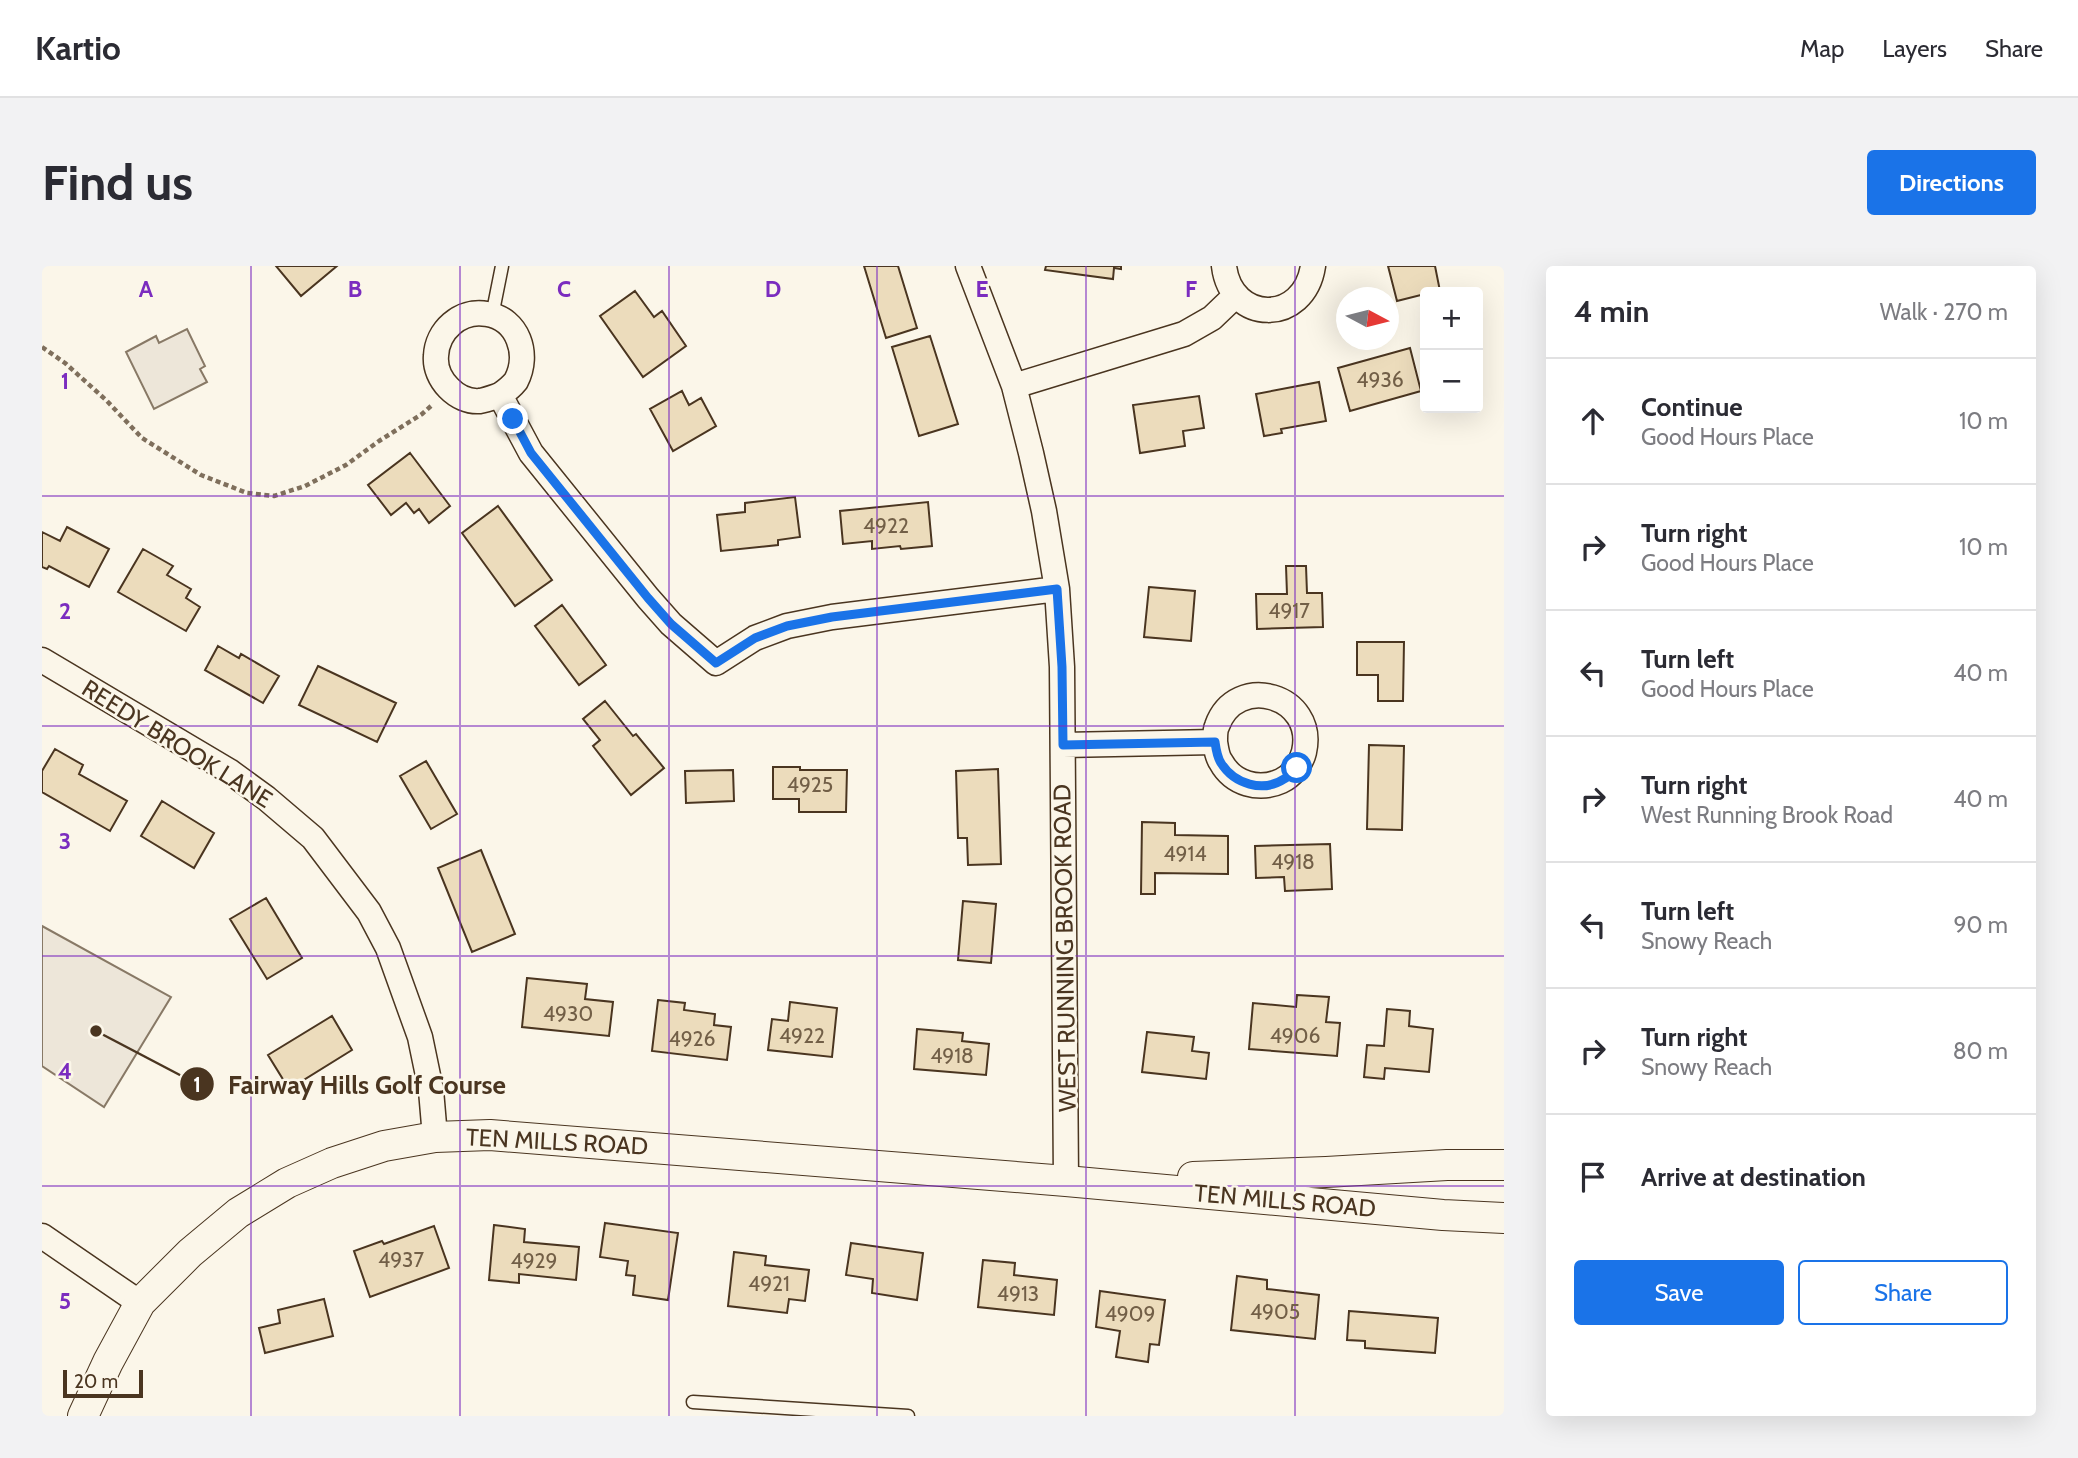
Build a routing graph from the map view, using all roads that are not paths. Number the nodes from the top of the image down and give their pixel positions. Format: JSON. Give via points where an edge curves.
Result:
{"nodes":[{"id":1,"x":502,"y":266,"type":"edge"},
{"id":2,"x":968,"y":266,"type":"edge"},
{"id":3,"x":1224,"y":266,"type":"edge"},
{"id":4,"x":1313,"y":266,"type":"edge"},
{"id":5,"x":1235,"y":296,"type":"junction"},
{"id":6,"x":492,"y":316,"type":"junction"},
{"id":7,"x":1014,"y":386,"type":"junction"},
{"id":8,"x":500,"y":396,"type":"junction"},
{"id":9,"x":1057,"y":589,"type":"junction"},
{"id":10,"x":42,"y":660,"type":"edge"},
{"id":11,"x":1215,"y":742,"type":"dead end"},
{"id":12,"x":1063,"y":745,"type":"junction"},
{"id":13,"x":435,"y":1137,"type":"junction"},
{"id":14,"x":1504,"y":1165,"type":"edge"},
{"id":15,"x":1066,"y":1181,"type":"junction"},
{"id":16,"x":1504,"y":1218,"type":"edge"},
{"id":17,"x":42,"y":1236,"type":"edge"},
{"id":18,"x":139,"y":1303,"type":"junction"},
{"id":19,"x":693,"y":1402,"type":"dead end"},
{"id":20,"x":83,"y":1416,"type":"edge"},
{"id":21,"x":908,"y":1416,"type":"edge"}],
"edges":[{"from":1,"to":6,"type":"lane"},
{"from":2,"to":7,"type":"street","name":"WEST RUNNING BROOK ROAD"},
{"from":3,"to":5,"type":"street"},
{"from":4,"to":5,"type":"street","via":[[1311,280],[1290,305],[1272,310],[1252,307]]},
{"from":5,"to":7,"type":"street","via":[[1212,318],[1184,334]]},
{"from":6,"to":8,"type":"street","via":[[505,321],[517,334],[522,350],[522,365],[514,383]]},
{"from":6,"to":8,"type":"street","via":[[466,315],[451,323],[439,339],[435,358],[439,376],[462,398],[478,401]]},
{"from":7,"to":9,"type":"street","name":"WEST RUNNING BROOK ROAD"},
{"from":8,"to":9,"type":"street","via":[[531,453],[648,598],[716,663],[755,638],[787,626]]},
{"from":9,"to":12,"type":"street","name":"WEST RUNNING BROOK ROAD"},
{"from":10,"to":13,"type":"street","name":"REEDY BROOK LANE","via":[[229,771],[313,838],[369,912],[388,948],[420,1037]]},
{"from":11,"to":12,"type":"street"},
{"from":12,"to":15,"type":"street","name":"WEST RUNNING BROOK ROAD"},
{"from":13,"to":15,"type":"street","name":"TEN MILLS ROAD","via":[[490,1135]]},
{"from":13,"to":18,"type":"street","name":"TEN MILLS ROAD","via":[[384,1146],[287,1183],[238,1213]]},
{"from":14,"to":15,"type":"street","name":"TEN MILLS ROAD"},
{"from":15,"to":16,"type":"street","name":"TEN MILLS ROAD"},
{"from":17,"to":18,"type":"street"},
{"from":18,"to":20,"type":"street","name":"TEN MILLS ROAD"},
{"from":19,"to":21,"type":"lane"}]}
